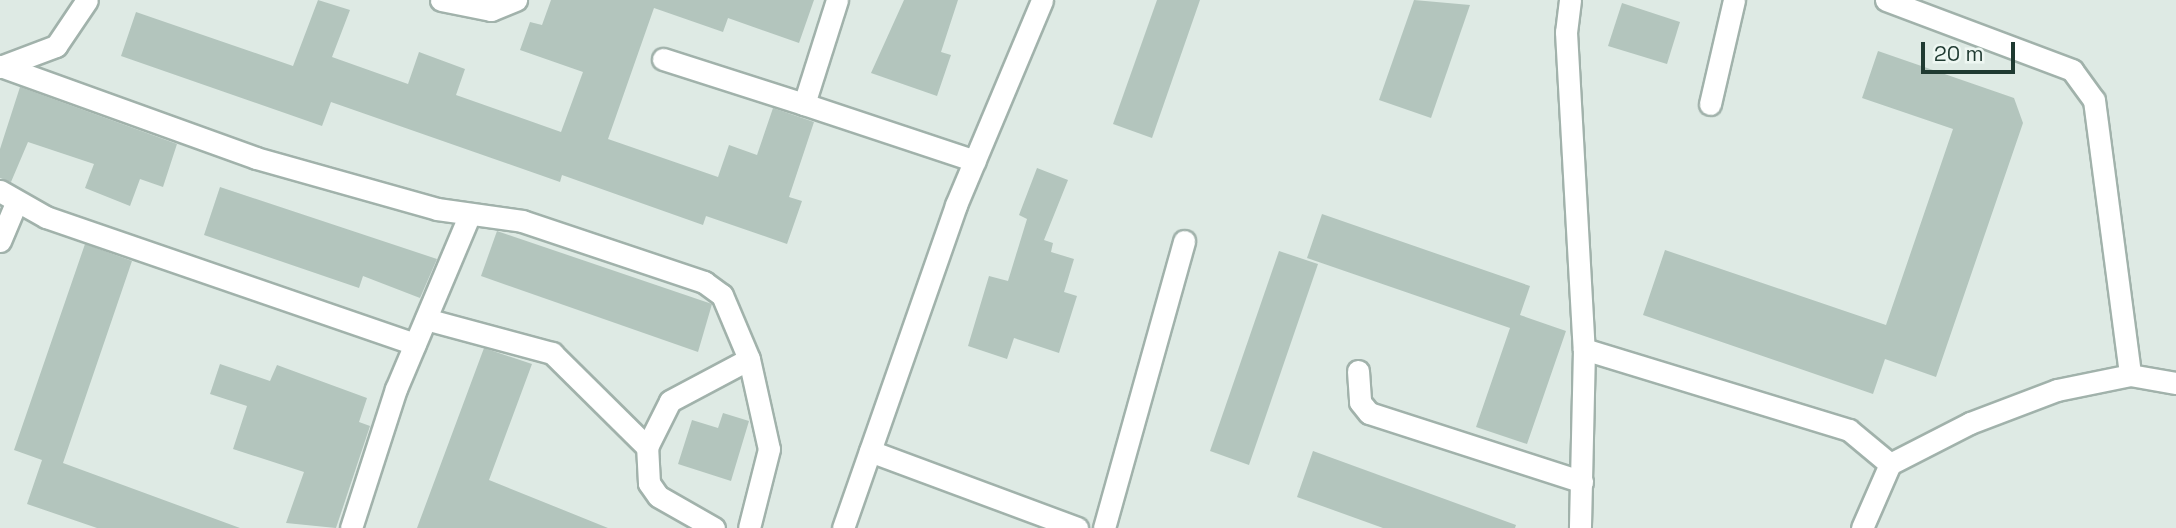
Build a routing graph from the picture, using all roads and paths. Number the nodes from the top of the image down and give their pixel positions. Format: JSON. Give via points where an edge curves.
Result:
{"nodes":[{"id":1,"x":86,"y":0,"type":"edge"},
{"id":2,"x":441,"y":0,"type":"edge"},
{"id":3,"x":516,"y":0,"type":"edge"},
{"id":4,"x":837,"y":0,"type":"edge"},
{"id":5,"x":1042,"y":0,"type":"edge"},
{"id":6,"x":1570,"y":0,"type":"edge"},
{"id":7,"x":1734,"y":0,"type":"edge"},
{"id":8,"x":1886,"y":0,"type":"edge"},
{"id":9,"x":663,"y":59,"type":"dead end"},
{"id":10,"x":1,"y":66,"type":"edge"},
{"id":11,"x":803,"y":104,"type":"junction"},
{"id":12,"x":1710,"y":104,"type":"dead end"},
{"id":13,"x":975,"y":161,"type":"junction"},
{"id":14,"x":8,"y":197,"type":"edge"},
{"id":15,"x":469,"y":216,"type":"junction"},
{"id":16,"x":0,"y":241,"type":"edge"},
{"id":17,"x":1184,"y":241,"type":"dead end"},
{"id":18,"x":426,"y":319,"type":"junction"},
{"id":19,"x":415,"y":344,"type":"junction"},
{"id":20,"x":1584,"y":349,"type":"junction"},
{"id":21,"x":748,"y":359,"type":"junction"},
{"id":22,"x":1358,"y":371,"type":"dead end"},
{"id":23,"x":2130,"y":375,"type":"junction"},
{"id":24,"x":2176,"y":383,"type":"edge"},
{"id":25,"x":647,"y":447,"type":"junction"},
{"id":26,"x":870,"y":452,"type":"junction"},
{"id":27,"x":1890,"y":464,"type":"junction"},
{"id":28,"x":1582,"y":482,"type":"junction"},
{"id":29,"x":351,"y":528,"type":"edge"},
{"id":30,"x":714,"y":528,"type":"edge"},
{"id":31,"x":749,"y":528,"type":"edge"},
{"id":32,"x":843,"y":528,"type":"edge"},
{"id":33,"x":1077,"y":528,"type":"edge"},
{"id":34,"x":1104,"y":528,"type":"edge"},
{"id":35,"x":1580,"y":528,"type":"edge"},
{"id":36,"x":1862,"y":528,"type":"edge"}],
"edges":[{"from":1,"to":10,"type":"street","via":[[56,46]]},
{"from":2,"to":3,"type":"street","via":[[491,10]]},
{"from":4,"to":11,"type":"street"},
{"from":5,"to":13,"type":"street"},
{"from":6,"to":20,"type":"street","via":[[1566,32]]},
{"from":7,"to":12,"type":"street"},
{"from":8,"to":23,"type":"street","via":[[2072,70],[2094,100]]},
{"from":9,"to":11,"type":"street"},
{"from":10,"to":15,"type":"street","via":[[256,158]]},
{"from":11,"to":13,"type":"street"},
{"from":13,"to":26,"type":"street"},
{"from":14,"to":16,"type":"street"},
{"from":14,"to":19,"type":"street"},
{"from":15,"to":18,"type":"street"},
{"from":15,"to":21,"type":"street","via":[[522,221],[704,282],[722,295]]},
{"from":17,"to":34,"type":"street"},
{"from":18,"to":19,"type":"street"},
{"from":18,"to":25,"type":"street","via":[[552,353]]},
{"from":19,"to":29,"type":"street"},
{"from":20,"to":27,"type":"street","via":[[1849,430]]},
{"from":20,"to":28,"type":"street"},
{"from":21,"to":25,"type":"street","via":[[670,401]]},
{"from":21,"to":31,"type":"street","via":[[769,449]]},
{"from":22,"to":28,"type":"street","via":[[1360,402],[1368,412]]},
{"from":23,"to":24,"type":"street"},
{"from":23,"to":27,"type":"street","via":[[2032,399]]},
{"from":25,"to":30,"type":"street","via":[[649,482],[658,496]]},
{"from":26,"to":32,"type":"street"},
{"from":26,"to":33,"type":"street"},
{"from":27,"to":36,"type":"street"},
{"from":28,"to":35,"type":"street"}]}
